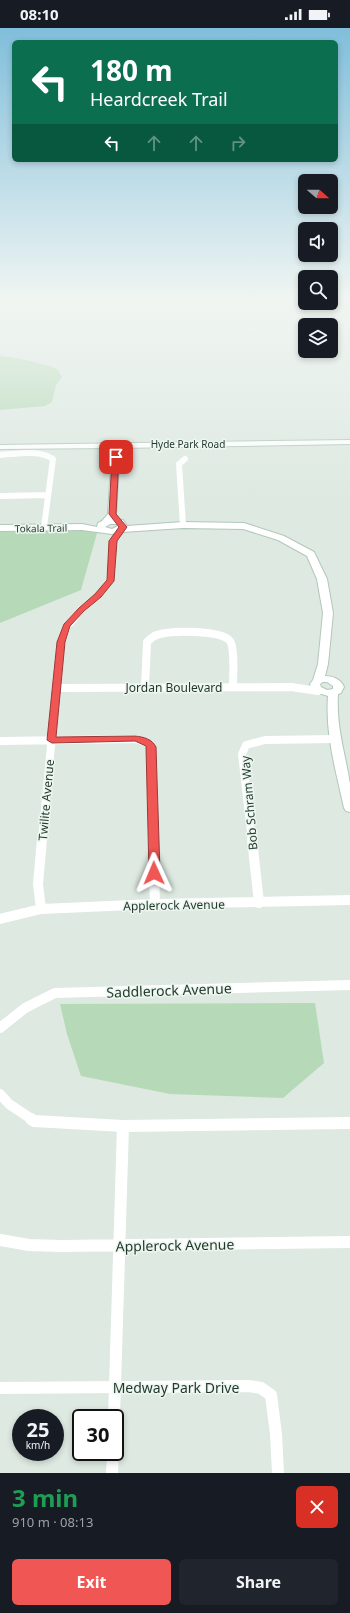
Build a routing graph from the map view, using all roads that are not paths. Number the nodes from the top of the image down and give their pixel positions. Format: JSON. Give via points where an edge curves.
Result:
{"nodes":[{"id":1,"x":116,"y":444,"type":"junction"},
{"id":2,"x":350,"y":444,"type":"edge"},
{"id":3,"x":0,"y":447,"type":"edge"},
{"id":4,"x":0,"y":455,"type":"edge"},
{"id":5,"x":185,"y":459,"type":"dead end"},
{"id":6,"x":48,"y":495,"type":"junction"},
{"id":7,"x":0,"y":496,"type":"edge"},
{"id":8,"x":112,"y":514,"type":"junction"},
{"id":9,"x":183,"y":525,"type":"junction"},
{"id":10,"x":121,"y":526,"type":"junction"},
{"id":11,"x":44,"y":527,"type":"junction"},
{"id":12,"x":104,"y":527,"type":"junction"},
{"id":13,"x":0,"y":528,"type":"edge"},
{"id":14,"x":113,"y":541,"type":"junction"},
{"id":15,"x":350,"y":684,"type":"edge"},
{"id":16,"x":327,"y":686,"type":"junction"},
{"id":17,"x":145,"y":687,"type":"junction"},
{"id":18,"x":233,"y":687,"type":"junction"},
{"id":19,"x":56,"y":688,"type":"junction"},
{"id":20,"x":350,"y":688,"type":"edge"},
{"id":21,"x":336,"y":739,"type":"junction"},
{"id":22,"x":52,"y":740,"type":"junction"},
{"id":23,"x":0,"y":741,"type":"edge"},
{"id":24,"x":350,"y":808,"type":"edge"},
{"id":25,"x":350,"y":900,"type":"edge"},
{"id":26,"x":259,"y":903,"type":"junction"},
{"id":27,"x":155,"y":904,"type":"junction"},
{"id":28,"x":41,"y":909,"type":"junction"},
{"id":29,"x":0,"y":919,"type":"edge"},
{"id":30,"x":350,"y":985,"type":"edge"},
{"id":31,"x":0,"y":1028,"type":"edge"},
{"id":32,"x":0,"y":1094,"type":"edge"},
{"id":33,"x":350,"y":1123,"type":"edge"},
{"id":34,"x":123,"y":1126,"type":"junction"},
{"id":35,"x":0,"y":1240,"type":"edge"},
{"id":36,"x":350,"y":1242,"type":"edge"},
{"id":37,"x":118,"y":1246,"type":"junction"},
{"id":38,"x":114,"y":1387,"type":"junction"},
{"id":39,"x":0,"y":1388,"type":"edge"},
{"id":40,"x":114,"y":1409,"type":"edge"},
{"id":41,"x":113,"y":1461,"type":"edge"},
{"id":42,"x":112,"y":1473,"type":"edge"},
{"id":43,"x":278,"y":1473,"type":"edge"}],
"edges":[{"from":1,"to":2,"type":"street","name":"Hyde Park Road"},
{"from":1,"to":3,"type":"street","name":"Hyde Park Road"},
{"from":1,"to":8,"type":"street"},
{"from":4,"to":6,"type":"street","via":[[39,454],[51,457],[53,462]]},
{"from":5,"to":9,"type":"street","via":[[179,464]]},
{"from":6,"to":7,"type":"street"},
{"from":6,"to":11,"type":"street"},
{"from":8,"to":10,"type":"street"},
{"from":8,"to":12,"type":"street"},
{"from":9,"to":10,"type":"street","name":"Tokala Trail"},
{"from":9,"to":16,"type":"street","name":"Tokala Trail","via":[[244,526],[281,538],[311,554],[322,579],[328,613],[323,664]]},
{"from":10,"to":12,"type":"street","name":"Tokala Trail"},
{"from":10,"to":14,"type":"street","name":"Twilite Avenue"},
{"from":11,"to":12,"type":"street","name":"Tokala Trail"},
{"from":11,"to":13,"type":"street","name":"Tokala Trail"},
{"from":12,"to":14,"type":"street"},
{"from":14,"to":19,"type":"street","name":"Twilite Avenue","via":[[110,581],[67,626],[61,642]]},
{"from":15,"to":16,"type":"street"},
{"from":16,"to":18,"type":"street","name":"Jordan Boulevard"},
{"from":16,"to":20,"type":"street"},
{"from":16,"to":21,"type":"street"},
{"from":17,"to":18,"type":"street","name":"Jordan Boulevard"},
{"from":17,"to":18,"type":"street","via":[[147,642],[152,637],[161,634],[215,634],[224,636],[232,645]]},
{"from":17,"to":19,"type":"street","name":"Jordan Boulevard"},
{"from":19,"to":22,"type":"street","name":"Twilite Avenue"},
{"from":21,"to":24,"type":"street"},
{"from":21,"to":26,"type":"street","name":"Bob Schram Way","via":[[265,740],[246,745],[242,754]]},
{"from":22,"to":23,"type":"street"},
{"from":22,"to":27,"type":"street","via":[[135,739],[150,744]]},
{"from":22,"to":28,"type":"street","name":"Twilite Avenue","via":[[38,884]]},
{"from":25,"to":26,"type":"street","name":"Applerock Avenue"},
{"from":26,"to":27,"type":"street","name":"Applerock Avenue"},
{"from":27,"to":28,"type":"street","name":"Applerock Avenue"},
{"from":28,"to":29,"type":"street","name":"Applerock Avenue"},
{"from":30,"to":31,"type":"street","name":"Saddlerock Avenue","via":[[55,993],[34,1001],[10,1017]]},
{"from":32,"to":34,"type":"street","via":[[34,1122]]},
{"from":33,"to":34,"type":"street"},
{"from":34,"to":37,"type":"street"},
{"from":35,"to":37,"type":"street","name":"Applerock Avenue","via":[[29,1245]]},
{"from":36,"to":37,"type":"street","name":"Applerock Avenue"},
{"from":37,"to":38,"type":"street"},
{"from":38,"to":39,"type":"street","name":"Medway Park Drive"},
{"from":38,"to":40,"type":"street"},
{"from":38,"to":43,"type":"street","name":"Medway Park Drive","via":[[261,1388],[271,1395]]},
{"from":41,"to":42,"type":"street"}]}
